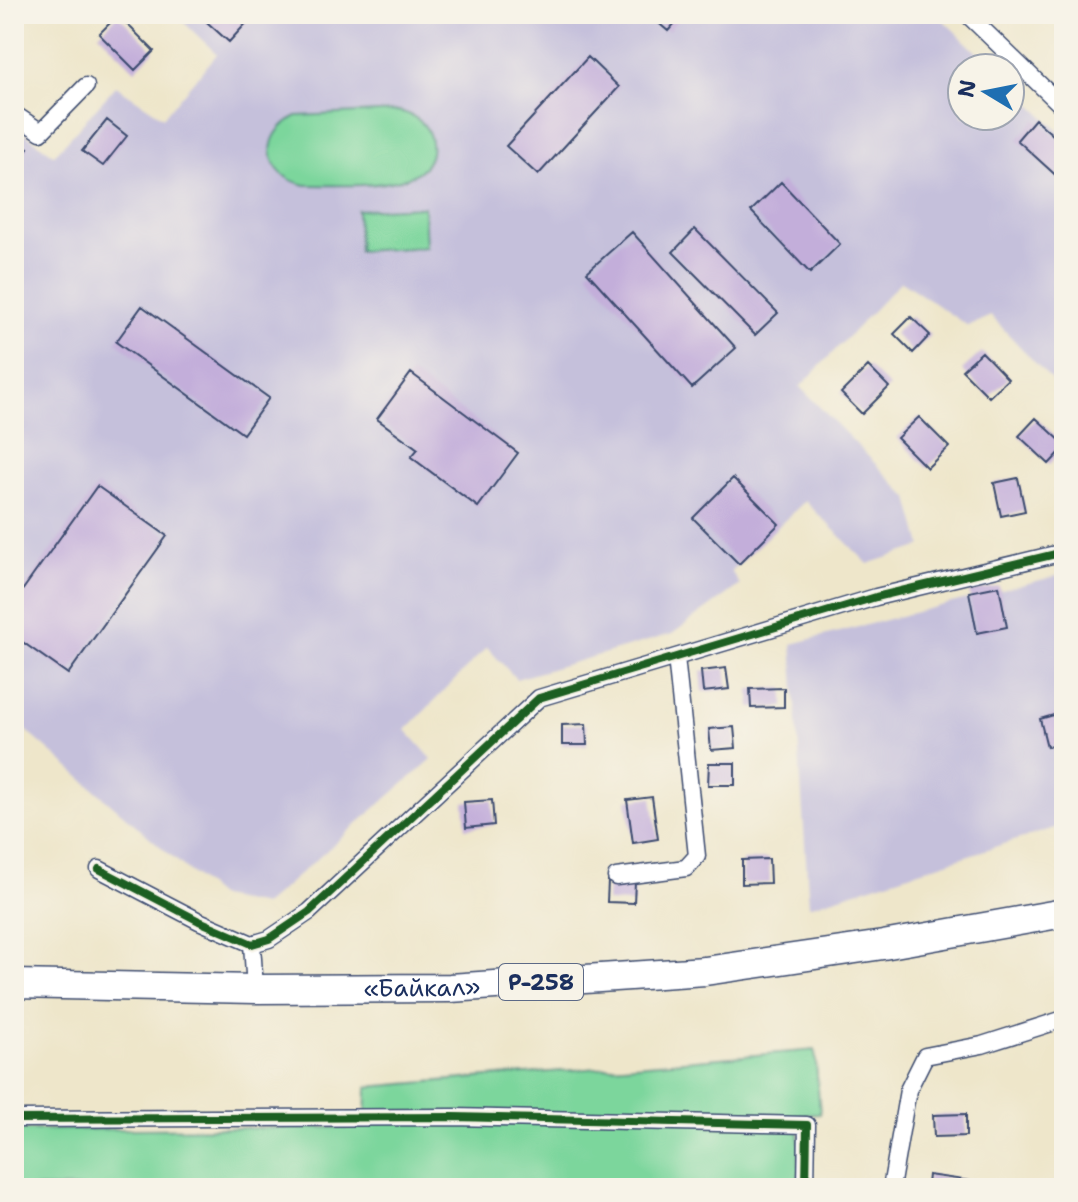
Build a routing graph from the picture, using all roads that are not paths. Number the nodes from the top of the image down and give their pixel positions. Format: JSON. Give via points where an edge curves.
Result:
{"nodes":[{"id":1,"x":967,"y":14,"type":"edge"},
{"id":2,"x":86,"y":86,"type":"dead end"},
{"id":3,"x":1064,"y":108,"type":"edge"},
{"id":4,"x":14,"y":114,"type":"edge"},
{"id":5,"x":1064,"y":552,"type":"edge"},
{"id":6,"x":676,"y":657,"type":"junction"},
{"id":7,"x":99,"y":869,"type":"dead end"},
{"id":8,"x":616,"y":877,"type":"dead end"},
{"id":9,"x":1064,"y":913,"type":"edge"},
{"id":10,"x":252,"y":944,"type":"junction"},
{"id":11,"x":14,"y":984,"type":"edge"},
{"id":12,"x":255,"y":989,"type":"junction"},
{"id":13,"x":1064,"y":1019,"type":"edge"},
{"id":14,"x":14,"y":1119,"type":"edge"},
{"id":15,"x":806,"y":1188,"type":"edge"},
{"id":16,"x":891,"y":1188,"type":"edge"}],
"edges":[{"from":1,"to":3,"type":"street"},
{"from":2,"to":4,"type":"street","via":[[41,132]]},
{"from":5,"to":6,"type":"street","via":[[876,597]]},
{"from":6,"to":8,"type":"street","via":[[697,856],[686,868]]},
{"from":6,"to":10,"type":"street","via":[[539,698],[309,912]]},
{"from":7,"to":10,"type":"street"},
{"from":9,"to":12,"type":"highway","name":"«Байкал»","number":"Р-258","via":[[705,971],[450,988]]},
{"from":10,"to":12,"type":"street"},
{"from":11,"to":12,"type":"highway","name":"«Байкал»","number":"Р-258"},
{"from":13,"to":16,"type":"street","via":[[982,1045],[925,1056],[908,1090]]},
{"from":14,"to":15,"type":"street","via":[[454,1117],[807,1125]]}]}
